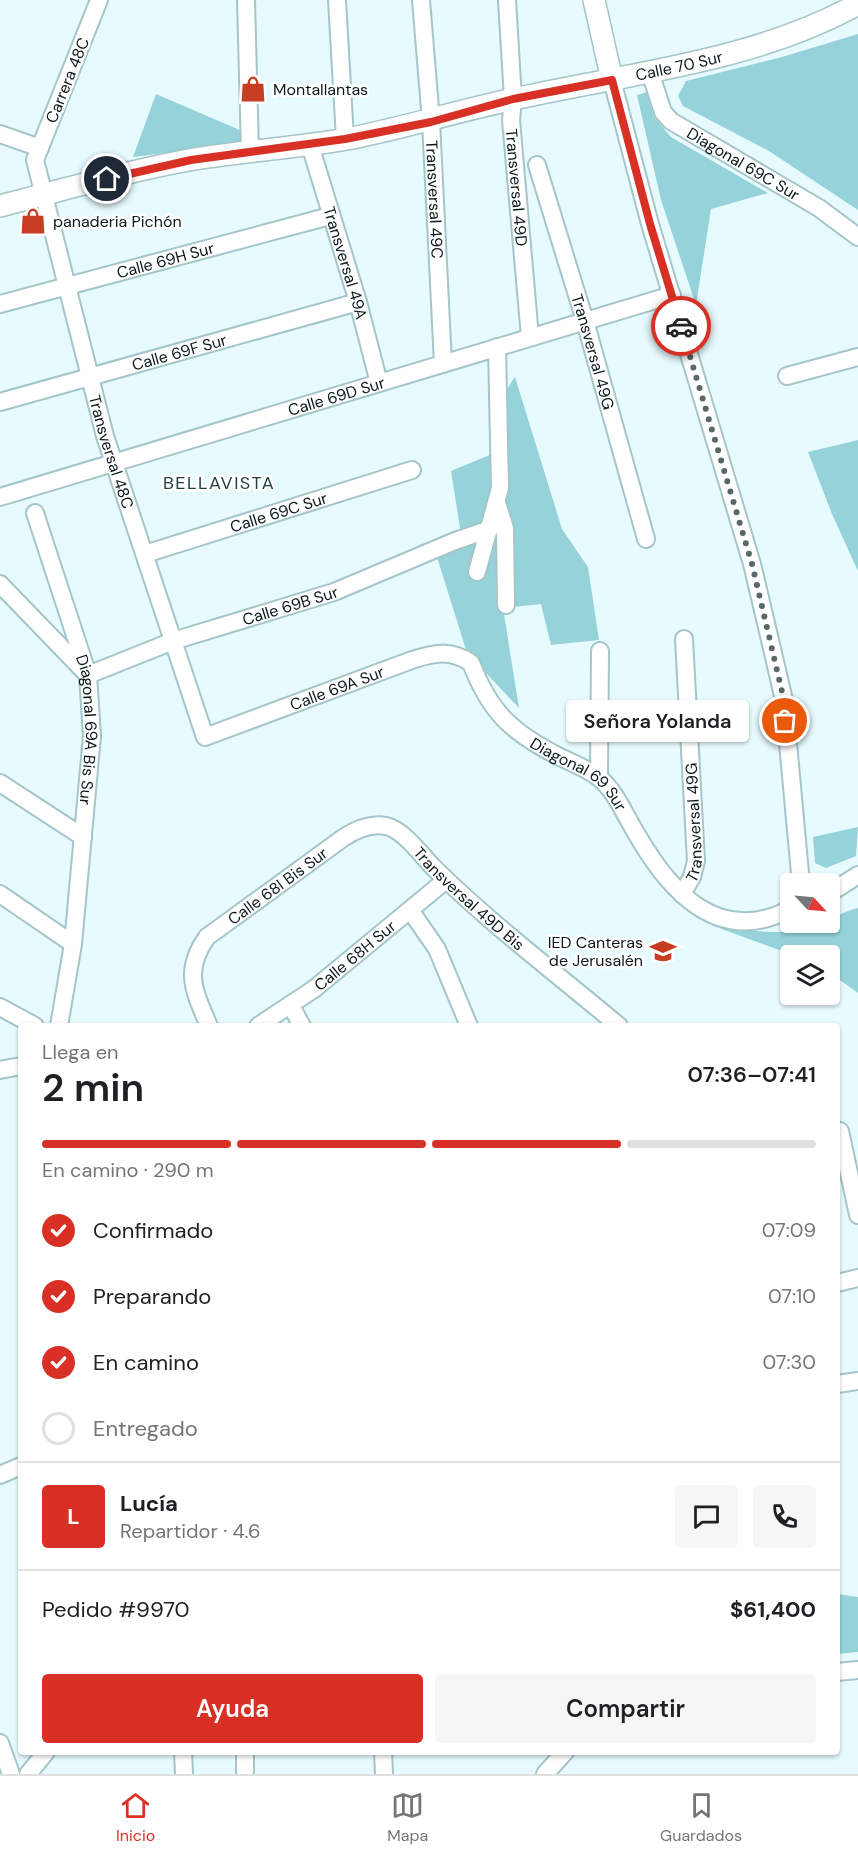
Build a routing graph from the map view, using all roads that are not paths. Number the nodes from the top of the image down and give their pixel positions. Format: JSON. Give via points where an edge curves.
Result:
{"nodes":[{"id":1,"x":99,"y":0,"type":"edge"},
{"id":2,"x":246,"y":0,"type":"edge"},
{"id":3,"x":337,"y":0,"type":"edge"},
{"id":4,"x":421,"y":0,"type":"edge"},
{"id":5,"x":507,"y":0,"type":"edge"},
{"id":6,"x":594,"y":0,"type":"edge"},
{"id":7,"x":858,"y":3,"type":"edge"},
{"id":8,"x":650,"y":72,"type":"junction"},
{"id":9,"x":612,"y":80,"type":"junction"},
{"id":10,"x":513,"y":99,"type":"junction"},
{"id":11,"x":431,"y":122,"type":"junction"},
{"id":12,"x":0,"y":134,"type":"edge"},
{"id":13,"x":345,"y":139,"type":"junction"},
{"id":14,"x":310,"y":145,"type":"junction"},
{"id":15,"x":250,"y":152,"type":"junction"},
{"id":16,"x":37,"y":154,"type":"junction"},
{"id":17,"x":537,"y":165,"type":"dead end"},
{"id":18,"x":42,"y":196,"type":"junction"},
{"id":19,"x":0,"y":206,"type":"edge"},
{"id":20,"x":330,"y":216,"type":"junction"},
{"id":21,"x":858,"y":238,"type":"edge"},
{"id":22,"x":66,"y":286,"type":"junction"},
{"id":23,"x":672,"y":295,"type":"junction"},
{"id":24,"x":358,"y":302,"type":"junction"},
{"id":25,"x":0,"y":304,"type":"edge"},
{"id":26,"x":585,"y":321,"type":"junction"},
{"id":27,"x":530,"y":337,"type":"junction"},
{"id":28,"x":497,"y":347,"type":"junction"},
{"id":29,"x":858,"y":357,"type":"edge"},
{"id":30,"x":443,"y":363,"type":"junction"},
{"id":31,"x":787,"y":376,"type":"dead end"},
{"id":32,"x":90,"y":377,"type":"junction"},
{"id":33,"x":379,"y":383,"type":"junction"},
{"id":34,"x":0,"y":402,"type":"edge"},
{"id":35,"x":114,"y":462,"type":"junction"},
{"id":36,"x":412,"y":470,"type":"dead end"},
{"id":37,"x":0,"y":496,"type":"edge"},
{"id":38,"x":497,"y":502,"type":"junction"},
{"id":39,"x":35,"y":513,"type":"dead end"},
{"id":40,"x":490,"y":529,"type":"junction"},
{"id":41,"x":646,"y":540,"type":"dead end"},
{"id":42,"x":144,"y":554,"type":"junction"},
{"id":43,"x":477,"y":572,"type":"dead end"},
{"id":44,"x":0,"y":584,"type":"edge"},
{"id":45,"x":506,"y":605,"type":"dead end"},
{"id":46,"x":684,"y":639,"type":"dead end"},
{"id":47,"x":173,"y":641,"type":"junction"},
{"id":48,"x":600,"y":651,"type":"dead end"},
{"id":49,"x":471,"y":663,"type":"joint"},
{"id":50,"x":88,"y":675,"type":"junction"},
{"id":51,"x":205,"y":737,"type":"joint"},
{"id":52,"x":599,"y":777,"type":"junction"},
{"id":53,"x":0,"y":783,"type":"edge"},
{"id":54,"x":372,"y":825,"type":"joint"},
{"id":55,"x":83,"y":837,"type":"junction"},
{"id":56,"x":800,"y":873,"type":"edge"},
{"id":57,"x":858,"y":874,"type":"edge"},
{"id":58,"x":446,"y":880,"type":"junction"},
{"id":59,"x":840,"y":886,"type":"edge"},
{"id":60,"x":0,"y":894,"type":"edge"},
{"id":61,"x":682,"y":894,"type":"junction"},
{"id":62,"x":410,"y":910,"type":"junction"},
{"id":63,"x":780,"y":912,"type":"edge"},
{"id":64,"x":73,"y":944,"type":"junction"},
{"id":65,"x":0,"y":1006,"type":"edge"},
{"id":66,"x":291,"y":1006,"type":"junction"},
{"id":67,"x":30,"y":1023,"type":"edge"},
{"id":68,"x":60,"y":1023,"type":"edge"},
{"id":69,"x":207,"y":1023,"type":"edge"},
{"id":70,"x":263,"y":1023,"type":"edge"},
{"id":71,"x":300,"y":1023,"type":"edge"},
{"id":72,"x":468,"y":1023,"type":"edge"},
{"id":73,"x":615,"y":1023,"type":"edge"},
{"id":74,"x":18,"y":1067,"type":"edge"},
{"id":75,"x":0,"y":1070,"type":"edge"},
{"id":76,"x":840,"y":1143,"type":"edge"},
{"id":77,"x":844,"y":1186,"type":"edge"},
{"id":78,"x":858,"y":1215,"type":"edge"},
{"id":79,"x":858,"y":1278,"type":"edge"},
{"id":80,"x":840,"y":1282,"type":"edge"},
{"id":81,"x":858,"y":1381,"type":"edge"},
{"id":82,"x":840,"y":1384,"type":"edge"},
{"id":83,"x":18,"y":1467,"type":"edge"},
{"id":84,"x":0,"y":1475,"type":"edge"},
{"id":85,"x":858,"y":1670,"type":"edge"},
{"id":86,"x":840,"y":1672,"type":"edge"},
{"id":87,"x":0,"y":1743,"type":"edge"},
{"id":88,"x":44,"y":1755,"type":"edge"},
{"id":89,"x":183,"y":1755,"type":"edge"},
{"id":90,"x":244,"y":1755,"type":"edge"},
{"id":91,"x":383,"y":1755,"type":"edge"},
{"id":92,"x":562,"y":1755,"type":"edge"},
{"id":93,"x":245,"y":1771,"type":"dead end"},
{"id":94,"x":11,"y":1774,"type":"edge"},
{"id":95,"x":28,"y":1774,"type":"edge"},
{"id":96,"x":184,"y":1774,"type":"edge"},
{"id":97,"x":384,"y":1774,"type":"edge"},
{"id":98,"x":545,"y":1774,"type":"edge"}],
"edges":[{"from":1,"to":16,"type":"street","name":"Carrera 48C"},
{"from":2,"to":15,"type":"street"},
{"from":3,"to":13,"type":"street"},
{"from":4,"to":11,"type":"street","name":"Transversal 49C"},
{"from":5,"to":10,"type":"street","name":"Transversal 49D"},
{"from":6,"to":9,"type":"street"},
{"from":7,"to":8,"type":"street","name":"Calle 70 Sur","via":[[816,25],[752,47]]},
{"from":8,"to":9,"type":"street","name":"Calle 70 Sur"},
{"from":8,"to":21,"type":"street","name":"Diagonal 69C Sur","via":[[663,112],[671,121],[810,203]]},
{"from":9,"to":10,"type":"street","name":"Calle 70 Sur"},
{"from":9,"to":23,"type":"street"},
{"from":10,"to":11,"type":"street","name":"Calle 70 Sur"},
{"from":10,"to":27,"type":"street","name":"Transversal 49D","via":[[511,120]]},
{"from":11,"to":13,"type":"street","name":"Calle 70 Sur"},
{"from":11,"to":30,"type":"street","name":"Transversal 49C"},
{"from":12,"to":16,"type":"street"},
{"from":13,"to":14,"type":"street","name":"Calle 70 Sur"},
{"from":14,"to":15,"type":"street","name":"Calle 70 Sur"},
{"from":14,"to":20,"type":"street","name":"Transversal 49A"},
{"from":15,"to":18,"type":"street","name":"Calle 70 Sur","via":[[173,163]]},
{"from":16,"to":18,"type":"street","name":"Transversal 48C"},
{"from":17,"to":26,"type":"street","name":"Transversal 49G"},
{"from":18,"to":19,"type":"street","name":"Calle 70 Sur"},
{"from":18,"to":22,"type":"street","name":"Transversal 48C"},
{"from":20,"to":22,"type":"street","name":"Calle 69H Sur"},
{"from":20,"to":24,"type":"street","name":"Transversal 49A"},
{"from":22,"to":25,"type":"street","name":"Calle 69H Sur"},
{"from":22,"to":32,"type":"street","name":"Transversal 48C"},
{"from":23,"to":26,"type":"street","name":"Calle 69D Sur"},
{"from":23,"to":56,"type":"street","via":[[752,564],[784,700]]},
{"from":24,"to":32,"type":"street","name":"Calle 69F Sur"},
{"from":24,"to":33,"type":"street","name":"Transversal 49A"},
{"from":26,"to":27,"type":"street","name":"Calle 69D Sur"},
{"from":26,"to":41,"type":"street","name":"Transversal 49G"},
{"from":27,"to":28,"type":"street","name":"Calle 69D Sur"},
{"from":28,"to":30,"type":"street","name":"Calle 69D Sur"},
{"from":28,"to":38,"type":"street"},
{"from":29,"to":31,"type":"street"},
{"from":30,"to":33,"type":"street","name":"Calle 69D Sur"},
{"from":32,"to":34,"type":"street","name":"Calle 69F Sur"},
{"from":32,"to":35,"type":"street","name":"Transversal 48C"},
{"from":33,"to":35,"type":"street","name":"Calle 69D Sur"},
{"from":35,"to":37,"type":"street","name":"Calle 69D Sur"},
{"from":35,"to":42,"type":"street","name":"Transversal 48C"},
{"from":36,"to":42,"type":"street","name":"Calle 69C Sur"},
{"from":38,"to":40,"type":"street"},
{"from":38,"to":45,"type":"street","via":[[505,528]]},
{"from":39,"to":50,"type":"street","name":"Diagonal 69A Bis Sur"},
{"from":40,"to":43,"type":"street"},
{"from":40,"to":47,"type":"street","name":"Calle 69B Sur","via":[[334,592]]},
{"from":42,"to":47,"type":"street","name":"Transversal 48C"},
{"from":44,"to":50,"type":"street"},
{"from":46,"to":61,"type":"street","name":"Transversal 49G","via":[[696,861]]},
{"from":47,"to":50,"type":"street","name":"Calle 69B Sur"},
{"from":47,"to":51,"type":"street","name":"Transversal 48C"},
{"from":48,"to":52,"type":"street"},
{"from":49,"to":51,"type":"street","name":"Calle 69A Sur","via":[[449,652],[435,653]]},
{"from":49,"to":52,"type":"street","name":"Diagonal 69 Sur","via":[[482,692],[509,725],[531,742]]},
{"from":50,"to":55,"type":"street","name":"Diagonal 69A Bis Sur","via":[[92,736]]},
{"from":52,"to":61,"type":"street","name":"Diagonal 69 Sur","via":[[664,878]]},
{"from":53,"to":55,"type":"street"},
{"from":54,"to":58,"type":"street","name":"Transversal 49D Bis","via":[[387,826],[402,836]]},
{"from":54,"to":69,"type":"street","name":"Calle 68I Bis Sur","via":[[343,838],[214,931],[194,961],[194,992]]},
{"from":55,"to":64,"type":"street","name":"Diagonal 69A Bis Sur"},
{"from":57,"to":59,"type":"street"},
{"from":58,"to":62,"type":"street","name":"Calle 68H Sur"},
{"from":58,"to":73,"type":"street","name":"Transversal 49D Bis"},
{"from":60,"to":64,"type":"street"},
{"from":61,"to":63,"type":"street","via":[[702,911],[730,921],[755,920]]},
{"from":62,"to":66,"type":"street","name":"Calle 68H Sur"},
{"from":62,"to":72,"type":"street","via":[[437,949]]},
{"from":64,"to":68,"type":"street","name":"Diagonal 69A Bis Sur"},
{"from":65,"to":67,"type":"street"},
{"from":66,"to":70,"type":"street","name":"Calle 68H Sur"},
{"from":66,"to":71,"type":"street"},
{"from":74,"to":75,"type":"street"},
{"from":76,"to":77,"type":"street"},
{"from":77,"to":78,"type":"street"},
{"from":79,"to":80,"type":"street"},
{"from":81,"to":82,"type":"street"},
{"from":83,"to":84,"type":"street"},
{"from":85,"to":86,"type":"street"},
{"from":87,"to":94,"type":"street"},
{"from":88,"to":95,"type":"street"},
{"from":89,"to":96,"type":"street"},
{"from":90,"to":93,"type":"street"},
{"from":91,"to":97,"type":"street"},
{"from":92,"to":98,"type":"street"}]}
